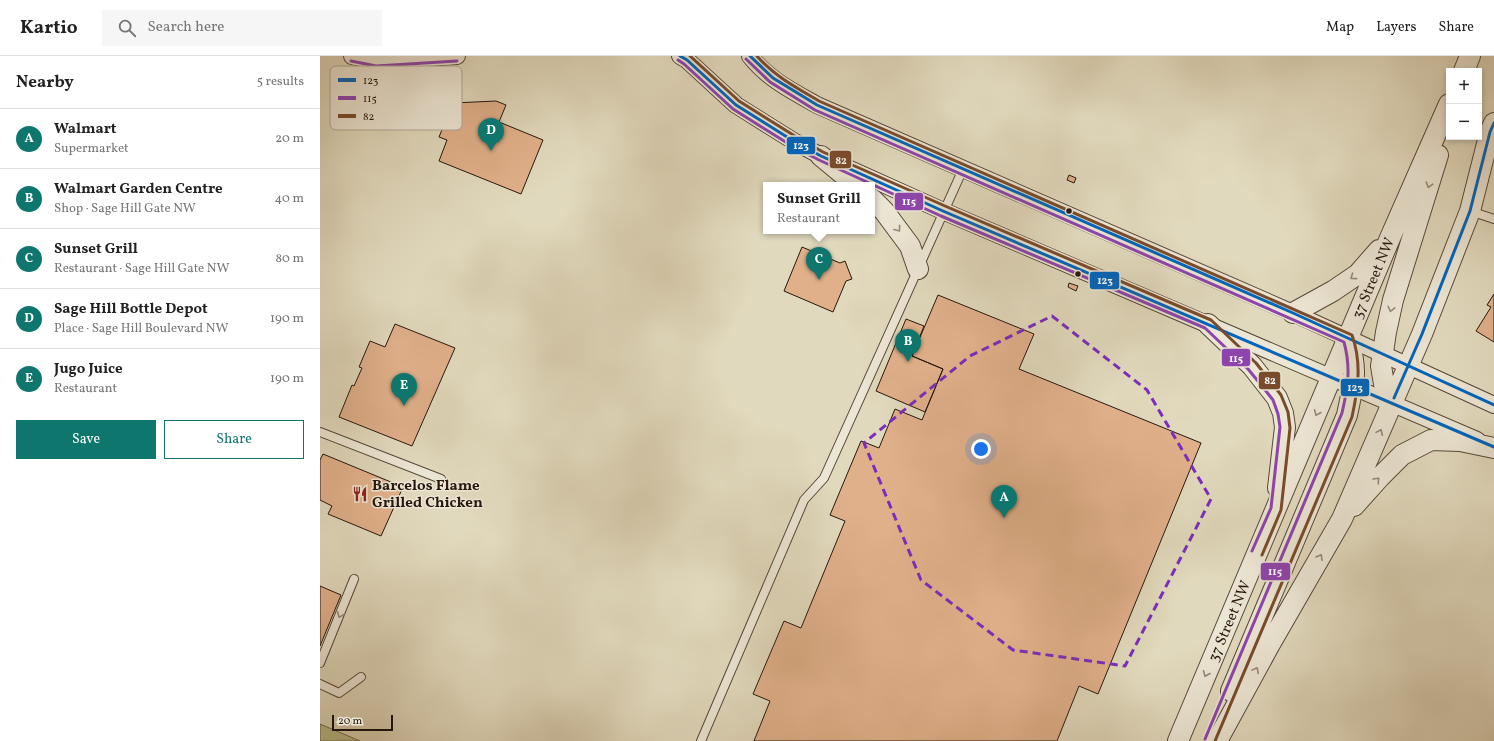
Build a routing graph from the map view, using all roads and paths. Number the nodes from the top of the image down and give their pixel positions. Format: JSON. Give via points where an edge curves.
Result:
{"nodes":[{"id":1,"x":352,"y":56,"type":"edge"},
{"id":2,"x":457,"y":56,"type":"edge"},
{"id":3,"x":680,"y":56,"type":"edge"},
{"id":4,"x":750,"y":56,"type":"edge"},
{"id":5,"x":1446,"y":111,"type":"edge"},
{"id":6,"x":1494,"y":123,"type":"edge"},
{"id":7,"x":1446,"y":131,"type":"edge"},
{"id":8,"x":821,"y":156,"type":"junction"},
{"id":9,"x":1494,"y":160,"type":"edge"},
{"id":10,"x":962,"y":169,"type":"junction"},
{"id":11,"x":852,"y":182,"type":"edge"},
{"id":12,"x":875,"y":202,"type":"edge"},
{"id":13,"x":943,"y":211,"type":"junction"},
{"id":14,"x":1470,"y":211,"type":"junction"},
{"id":15,"x":1494,"y":219,"type":"edge"},
{"id":16,"x":1390,"y":238,"type":"junction"},
{"id":17,"x":918,"y":269,"type":"junction"},
{"id":18,"x":1293,"y":313,"type":"junction"},
{"id":19,"x":1208,"y":324,"type":"junction"},
{"id":20,"x":1348,"y":338,"type":"junction"},
{"id":21,"x":1383,"y":354,"type":"junction"},
{"id":22,"x":1409,"y":365,"type":"junction"},
{"id":23,"x":1332,"y":378,"type":"junction"},
{"id":24,"x":1354,"y":387,"type":"junction"},
{"id":25,"x":1392,"y":403,"type":"junction"},
{"id":26,"x":1494,"y":405,"type":"edge"},
{"id":27,"x":320,"y":432,"type":"edge"},
{"id":28,"x":1494,"y":447,"type":"edge"},
{"id":29,"x":441,"y":479,"type":"dead end"},
{"id":30,"x":1276,"y":509,"type":"junction"},
{"id":31,"x":1342,"y":519,"type":"junction"},
{"id":32,"x":354,"y":579,"type":"dead end"},
{"id":33,"x":320,"y":663,"type":"edge"},
{"id":34,"x":361,"y":677,"type":"dead end"},
{"id":35,"x":320,"y":684,"type":"edge"},
{"id":36,"x":701,"y":741,"type":"edge"},
{"id":37,"x":1178,"y":741,"type":"edge"},
{"id":38,"x":1210,"y":741,"type":"edge"},
{"id":39,"x":1217,"y":741,"type":"edge"}],
"edges":[{"from":1,"to":2,"type":"street","via":[[376,61]]},
{"from":3,"to":8,"type":"street","via":[[736,104]]},
{"from":4,"to":10,"type":"street","via":[[760,68],[782,85],[817,105]]},
{"from":5,"to":16,"type":"street","name":"37 Street NW"},
{"from":6,"to":14,"type":"street"},
{"from":7,"to":21,"type":"street","one_way":true,"via":[[1393,300]]},
{"from":8,"to":11,"type":"street"},
{"from":8,"to":13,"type":"street"},
{"from":9,"to":14,"type":"street"},
{"from":10,"to":13,"type":"lane"},
{"from":10,"to":18,"type":"street"},
{"from":12,"to":17,"type":"street","one_way":true,"via":[[910,246]]},
{"from":13,"to":17,"type":"lane"},
{"from":13,"to":19,"type":"street"},
{"from":14,"to":15,"type":"lane"},
{"from":14,"to":22,"type":"street"},
{"from":16,"to":18,"type":"street","one_way":true,"via":[[1358,274]]},
{"from":16,"to":20,"type":"street","name":"37 Street NW"},
{"from":17,"to":36,"type":"lane","via":[[824,478],[804,500]]},
{"from":18,"to":20,"type":"street"},
{"from":19,"to":23,"type":"street"},
{"from":19,"to":30,"type":"street","via":[[1252,366],[1277,398],[1283,413],[1284,427]]},
{"from":20,"to":21,"type":"street"},
{"from":20,"to":23,"type":"street","name":"37 Street NW"},
{"from":20,"to":24,"type":"street","via":[[1354,356]]},
{"from":21,"to":22,"type":"street"},
{"from":21,"to":25,"type":"street","via":[[1381,366],[1384,384]]},
{"from":22,"to":25,"type":"street"},
{"from":22,"to":26,"type":"street"},
{"from":23,"to":24,"type":"street"},
{"from":23,"to":30,"type":"street","name":"37 Street NW","one_way":true},
{"from":24,"to":25,"type":"street"},
{"from":24,"to":38,"type":"street","via":[[1347,415]]},
{"from":25,"to":28,"type":"street"},
{"from":31,"to":25,"type":"street","one_way":true},
{"from":27,"to":29,"type":"lane"},
{"from":31,"to":28,"type":"street","one_way":true,"via":[[1402,455],[1431,440],[1460,441]]},
{"from":30,"to":37,"type":"street","name":"37 Street NW","one_way":true},
{"from":39,"to":31,"type":"street","one_way":true},
{"from":32,"to":33,"type":"lane","one_way":true},
{"from":34,"to":35,"type":"lane","via":[[339,692]]}]}
